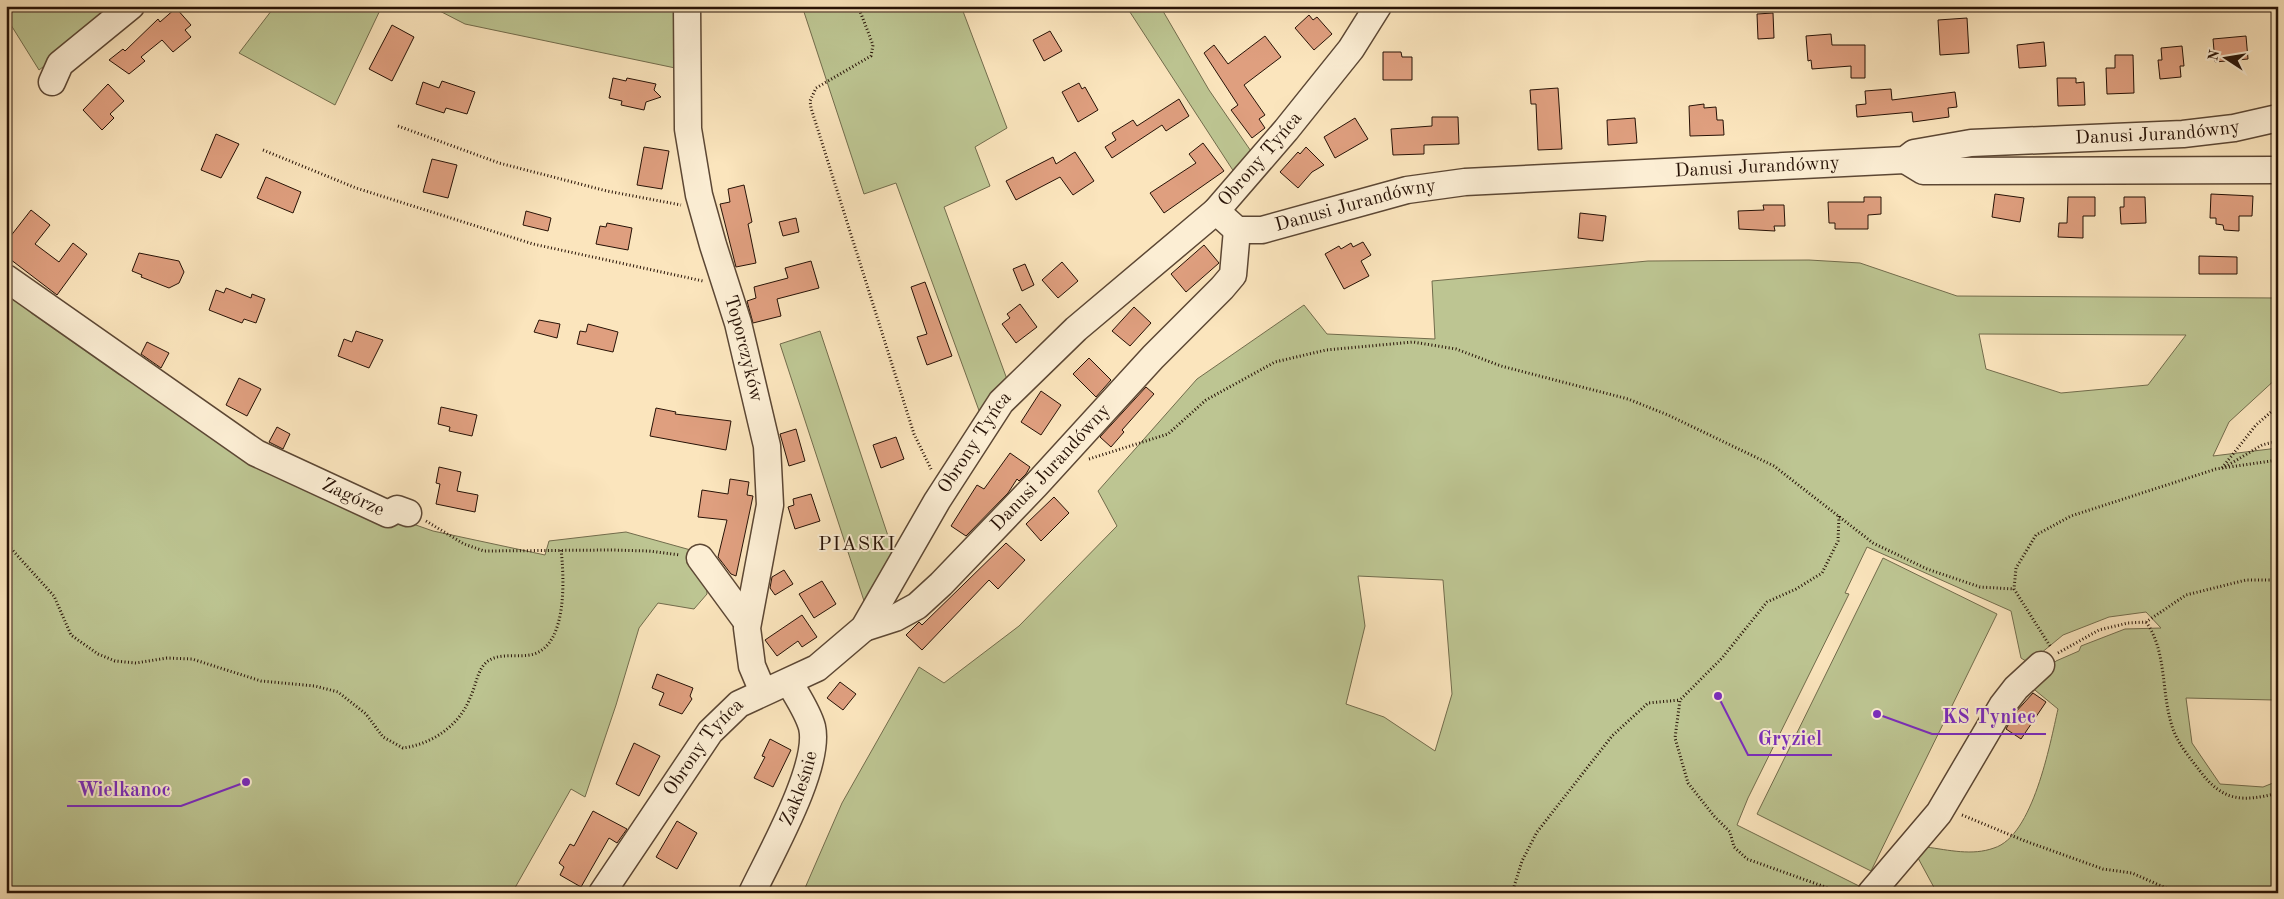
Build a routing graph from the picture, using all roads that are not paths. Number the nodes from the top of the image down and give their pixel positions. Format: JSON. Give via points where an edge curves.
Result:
{"nodes":[{"id":1,"x":130,"y":6,"type":"edge"},
{"id":2,"x":687,"y":6,"type":"edge"},
{"id":3,"x":1378,"y":6,"type":"edge"},
{"id":4,"x":52,"y":82,"type":"dead end"},
{"id":5,"x":2278,"y":118,"type":"edge"},
{"id":6,"x":1905,"y":160,"type":"junction"},
{"id":7,"x":2278,"y":170,"type":"edge"},
{"id":8,"x":1216,"y":211,"type":"junction"},
{"id":9,"x":1237,"y":230,"type":"junction"},
{"id":10,"x":6,"y":278,"type":"edge"},
{"id":11,"x":408,"y":513,"type":"road end"},
{"id":12,"x":700,"y":558,"type":"road end"},
{"id":13,"x":748,"y":622,"type":"junction"},
{"id":14,"x":864,"y":628,"type":"junction"},
{"id":15,"x":2048,"y":660,"type":"road end"},
{"id":16,"x":790,"y":682,"type":"junction"},
{"id":17,"x":763,"y":692,"type":"junction"},
{"id":18,"x":602,"y":893,"type":"edge"},
{"id":19,"x":752,"y":893,"type":"edge"},
{"id":20,"x":1871,"y":893,"type":"edge"}],
"edges":[{"from":1,"to":4,"type":"street","via":[[60,64]]},
{"from":2,"to":13,"type":"street","name":"Toporczyków","via":[[688,128],[702,206],[738,323],[765,436],[769,476],[770,504]]},
{"from":3,"to":8,"type":"street","name":"Obrony Tyńca","via":[[1351,49]]},
{"from":5,"to":6,"type":"street","name":"Danusi Jurandówny","via":[[2234,128],[2183,134],[1971,143],[1914,153]]},
{"from":6,"to":7,"type":"street","via":[[1923,170]]},
{"from":6,"to":9,"type":"street","name":"Danusi Jurandówny","via":[[1465,182],[1408,190],[1262,230]]},
{"from":8,"to":9,"type":"street"},
{"from":8,"to":14,"type":"street","name":"Obrony Tyńca","via":[[1076,329],[1001,402],[943,491]]},
{"from":9,"to":14,"type":"street","name":"Danusi Jurandówny","via":[[1233,275],[1222,288],[1153,357],[941,584],[917,606],[895,618]]},
{"from":10,"to":11,"type":"street","name":"Zagórze","via":[[256,453],[388,514],[397,510]]},
{"from":12,"to":13,"type":"street"},
{"from":13,"to":17,"type":"street","name":"Toporczyków","via":[[752,666]]},
{"from":14,"to":16,"type":"street","name":"Obrony Tyńca","via":[[817,668]]},
{"from":15,"to":20,"type":"street","via":[[2016,688],[2002,706],[1942,807]]},
{"from":16,"to":17,"type":"street","name":"Obrony Tyńca"},
{"from":16,"to":19,"type":"street","name":"Zakleśnie","via":[[812,727],[812,753],[787,822]]},
{"from":17,"to":18,"type":"street","name":"Obrony Tyńca","via":[[739,704],[710,732]]}]}
